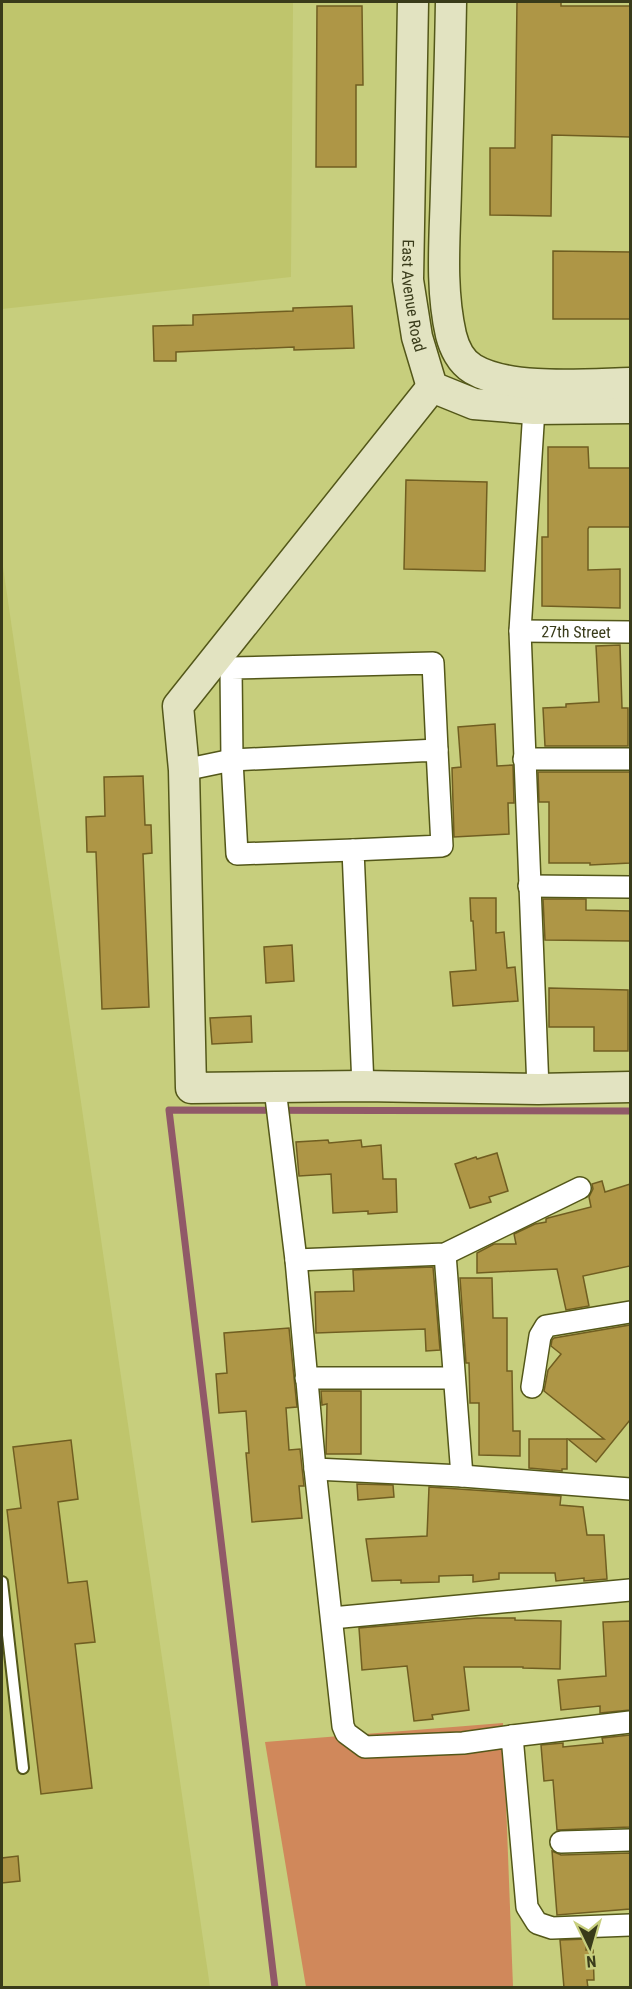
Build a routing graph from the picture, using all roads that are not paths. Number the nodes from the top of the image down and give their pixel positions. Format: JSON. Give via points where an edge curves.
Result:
{"nodes":[{"id":1,"x":413,"y":2,"type":"edge"},
{"id":2,"x":451,"y":2,"type":"edge"},
{"id":3,"x":408,"y":263,"type":"junction"},
{"id":4,"x":444,"y":264,"type":"junction"},
{"id":5,"x":630,"y":383,"type":"edge"},
{"id":6,"x":432,"y":387,"type":"junction"},
{"id":7,"x":630,"y":408,"type":"edge"},
{"id":8,"x":534,"y":409,"type":"junction"},
{"id":9,"x":520,"y":631,"type":"junction"},
{"id":10,"x":630,"y":632,"type":"edge"},
{"id":11,"x":437,"y":750,"type":"junction"},
{"id":12,"x":524,"y":759,"type":"junction"},
{"id":13,"x":630,"y":759,"type":"edge"},
{"id":14,"x":232,"y":760,"type":"junction"},
{"id":15,"x":184,"y":770,"type":"junction"},
{"id":16,"x":353,"y":850,"type":"junction"},
{"id":17,"x":529,"y":886,"type":"junction"},
{"id":18,"x":630,"y":887,"type":"edge"},
{"id":19,"x":363,"y":1086,"type":"junction"},
{"id":20,"x":630,"y":1087,"type":"edge"},
{"id":21,"x":275,"y":1089,"type":"junction"},
{"id":22,"x":538,"y":1089,"type":"junction"},
{"id":23,"x":580,"y":1188,"type":"dead end"},
{"id":24,"x":445,"y":1254,"type":"junction"},
{"id":25,"x":296,"y":1260,"type":"junction"},
{"id":26,"x":630,"y":1312,"type":"edge"},
{"id":27,"x":306,"y":1378,"type":"junction"},
{"id":28,"x":453,"y":1378,"type":"junction"},
{"id":29,"x":532,"y":1387,"type":"dead end"},
{"id":30,"x":315,"y":1469,"type":"junction"},
{"id":31,"x":462,"y":1476,"type":"junction"},
{"id":32,"x":630,"y":1489,"type":"edge"},
{"id":33,"x":2,"y":1582,"type":"edge"},
{"id":34,"x":630,"y":1590,"type":"edge"},
{"id":35,"x":4,"y":1612,"type":"edge"},
{"id":36,"x":332,"y":1618,"type":"junction"},
{"id":37,"x":630,"y":1722,"type":"edge"},
{"id":38,"x":512,"y":1736,"type":"junction"},
{"id":39,"x":23,"y":1768,"type":"dead end"},
{"id":40,"x":630,"y":1840,"type":"edge"},
{"id":41,"x":561,"y":1842,"type":"dead end"},
{"id":42,"x":630,"y":1925,"type":"edge"}],
"edges":[{"from":1,"to":3,"type":"street","name":"East Avenue Road"},
{"from":2,"to":4,"type":"street","name":"East Avenue Road"},
{"from":3,"to":4,"type":"street"},
{"from":3,"to":6,"type":"street","name":"East Avenue Road","via":[[417,337]]},
{"from":4,"to":5,"type":"street","name":"East Avenue Road","via":[[451,338],[472,368],[524,383]]},
{"from":6,"to":8,"type":"street","via":[[474,404]]},
{"from":6,"to":15,"type":"street","via":[[178,706]]},
{"from":7,"to":8,"type":"street"},
{"from":8,"to":9,"type":"street"},
{"from":9,"to":10,"type":"street","name":"27th Street"},
{"from":9,"to":12,"type":"street"},
{"from":11,"to":14,"type":"street"},
{"from":11,"to":14,"type":"street","via":[[433,663],[231,668]]},
{"from":11,"to":16,"type":"street","via":[[442,846]]},
{"from":12,"to":13,"type":"street"},
{"from":12,"to":17,"type":"street"},
{"from":14,"to":15,"type":"street"},
{"from":14,"to":16,"type":"street","via":[[237,854]]},
{"from":15,"to":21,"type":"street","via":[[191,1088]]},
{"from":16,"to":19,"type":"street"},
{"from":17,"to":18,"type":"street"},
{"from":17,"to":22,"type":"street"},
{"from":19,"to":21,"type":"street"},
{"from":19,"to":22,"type":"street"},
{"from":20,"to":22,"type":"street"},
{"from":21,"to":25,"type":"street"},
{"from":23,"to":24,"type":"street"},
{"from":24,"to":25,"type":"street"},
{"from":24,"to":28,"type":"street"},
{"from":25,"to":27,"type":"street"},
{"from":26,"to":29,"type":"street","via":[[546,1326],[540,1335]]},
{"from":27,"to":28,"type":"street"},
{"from":27,"to":30,"type":"street"},
{"from":28,"to":31,"type":"street"},
{"from":30,"to":31,"type":"street"},
{"from":30,"to":36,"type":"street"},
{"from":31,"to":32,"type":"street"},
{"from":33,"to":35,"type":"lane"},
{"from":34,"to":36,"type":"street"},
{"from":35,"to":39,"type":"lane"},
{"from":36,"to":38,"type":"street","via":[[343,1726],[365,1748]]},
{"from":37,"to":38,"type":"street"},
{"from":38,"to":42,"type":"street","via":[[527,1907],[537,1923],[552,1928]]},
{"from":40,"to":41,"type":"street"}]}
